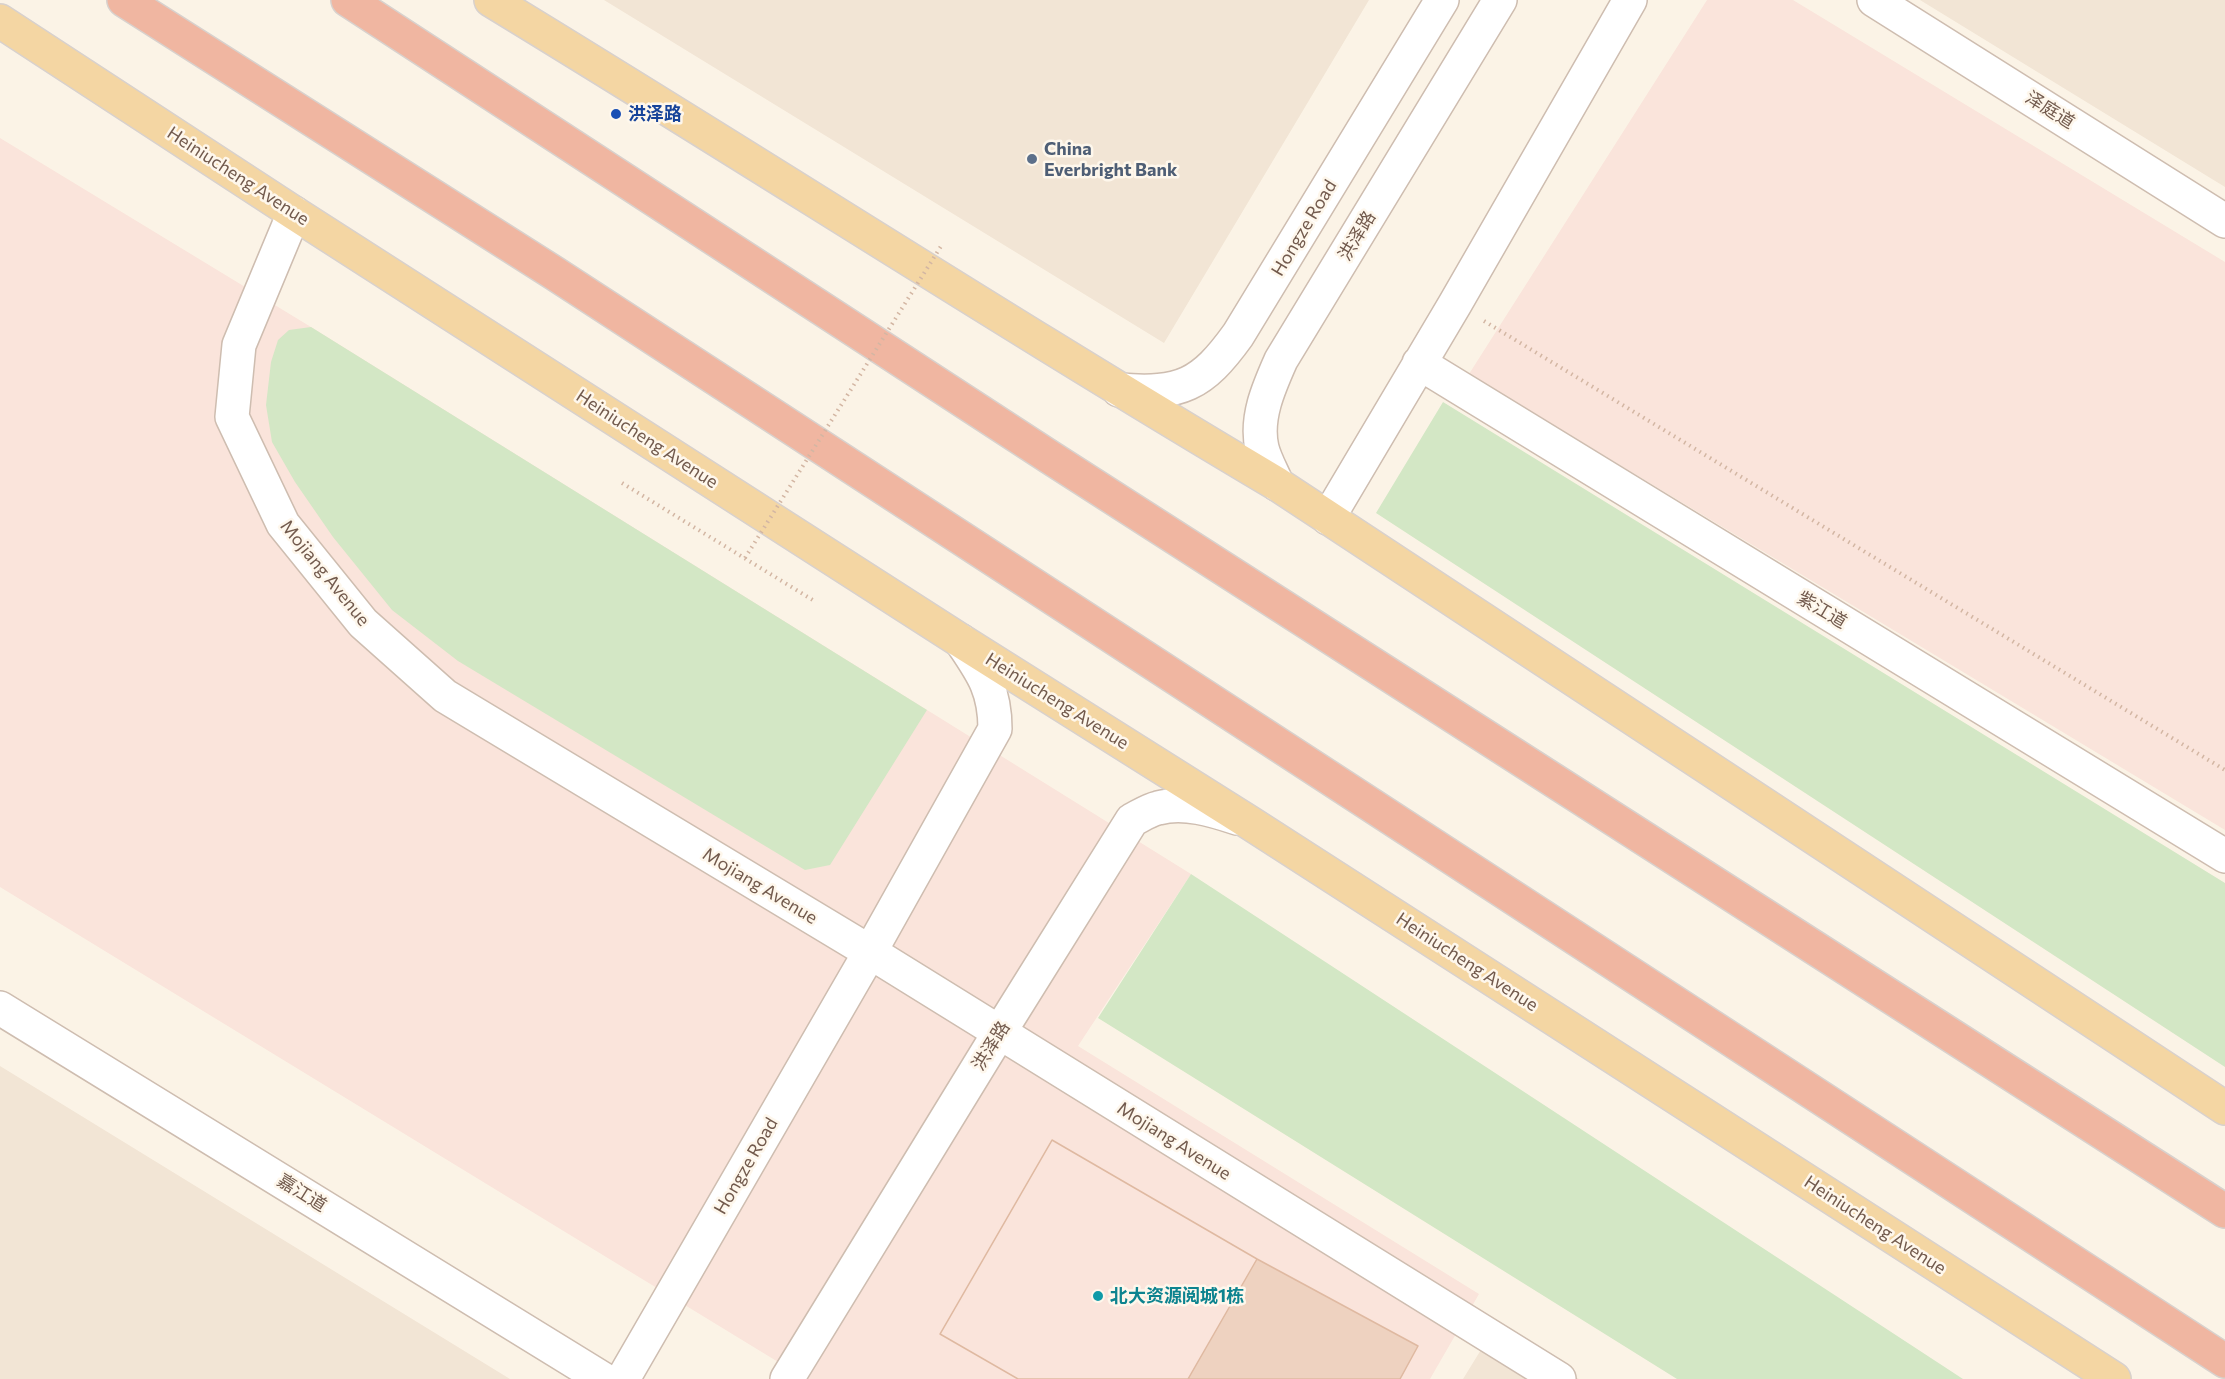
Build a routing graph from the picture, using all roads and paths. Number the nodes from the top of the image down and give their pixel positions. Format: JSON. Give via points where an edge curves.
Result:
{"nodes":[{"id":1,"x":113,"y":0,"type":"edge"},
{"id":2,"x":348,"y":0,"type":"edge"},
{"id":3,"x":491,"y":0,"type":"edge"},
{"id":4,"x":1442,"y":0,"type":"edge"},
{"id":5,"x":1500,"y":0,"type":"edge"},
{"id":6,"x":1630,"y":0,"type":"edge"},
{"id":7,"x":1874,"y":0,"type":"edge"},
{"id":8,"x":137,"y":8,"type":"edge"},
{"id":9,"x":0,"y":21,"type":"edge"},
{"id":10,"x":294,"y":213,"type":"junction"},
{"id":11,"x":2225,"y":221,"type":"edge"},
{"id":12,"x":943,"y":243,"type":"dead end"},
{"id":13,"x":1455,"y":304,"type":"junction"},
{"id":14,"x":1419,"y":363,"type":"junction"},
{"id":15,"x":1119,"y":390,"type":"junction"},
{"id":16,"x":622,"y":483,"type":"dead end"},
{"id":17,"x":1277,"y":484,"type":"junction"},
{"id":18,"x":1328,"y":518,"type":"junction"},
{"id":19,"x":745,"y":558,"type":"junction"},
{"id":20,"x":816,"y":602,"type":"dead end"},
{"id":21,"x":961,"y":640,"type":"junction"},
{"id":22,"x":2225,"y":770,"type":"edge"},
{"id":23,"x":1250,"y":823,"type":"junction"},
{"id":24,"x":2225,"y":856,"type":"edge"},
{"id":25,"x":870,"y":952,"type":"junction"},
{"id":26,"x":0,"y":1008,"type":"edge"},
{"id":27,"x":999,"y":1033,"type":"junction"},
{"id":28,"x":2225,"y":1108,"type":"edge"},
{"id":29,"x":2225,"y":1211,"type":"edge"},
{"id":30,"x":2225,"y":1361,"type":"edge"},
{"id":31,"x":603,"y":1379,"type":"edge"},
{"id":32,"x":623,"y":1379,"type":"edge"},
{"id":33,"x":787,"y":1379,"type":"edge"},
{"id":34,"x":1559,"y":1379,"type":"edge"},
{"id":35,"x":2114,"y":1379,"type":"edge"}],
"edges":[{"from":1,"to":8,"type":"highway"},
{"from":2,"to":29,"type":"highway","via":[[1038,450]]},
{"from":3,"to":15,"type":"main road"},
{"from":4,"to":15,"type":"street","name":"Hongze Road","via":[[1220,360],[1204,375],[1180,387],[1150,393]]},
{"from":5,"to":17,"type":"street","name":"洪泽路","via":[[1281,360],[1261,423],[1263,448]]},
{"from":6,"to":13,"type":"street"},
{"from":7,"to":11,"type":"street","name":"泽庭道"},
{"from":8,"to":30,"type":"highway","via":[[554,273]]},
{"from":9,"to":10,"type":"main road","name":"Heiniucheng Avenue"},
{"from":10,"to":21,"type":"main road","name":"Heiniucheng Avenue"},
{"from":10,"to":25,"type":"street","name":"Mojiang Avenue","via":[[239,345],[232,417],[283,524],[363,623],[445,696]]},
{"from":12,"to":19,"type":"path","bridge":true},
{"from":13,"to":14,"type":"street"},
{"from":13,"to":22,"type":"path"},
{"from":14,"to":18,"type":"street"},
{"from":14,"to":24,"type":"street","name":"紫江道"},
{"from":15,"to":17,"type":"main road"},
{"from":16,"to":19,"type":"path"},
{"from":17,"to":18,"type":"main road"},
{"from":18,"to":28,"type":"main road"},
{"from":19,"to":20,"type":"path"},
{"from":21,"to":23,"type":"main road","name":"Heiniucheng Avenue"},
{"from":21,"to":25,"type":"street","via":[[988,685],[995,707],[995,729]]},
{"from":23,"to":27,"type":"street","name":"洪泽路","via":[[1208,808],[1182,806],[1159,808],[1132,820]]},
{"from":23,"to":35,"type":"main road","name":"Heiniucheng Avenue"},
{"from":25,"to":27,"type":"street","name":"Mojiang Avenue"},
{"from":25,"to":32,"type":"street","name":"Hongze Road"},
{"from":26,"to":31,"type":"street","name":"嘉江道"},
{"from":27,"to":33,"type":"street","name":"洪泽路"},
{"from":27,"to":34,"type":"street","name":"Mojiang Avenue"}]}
